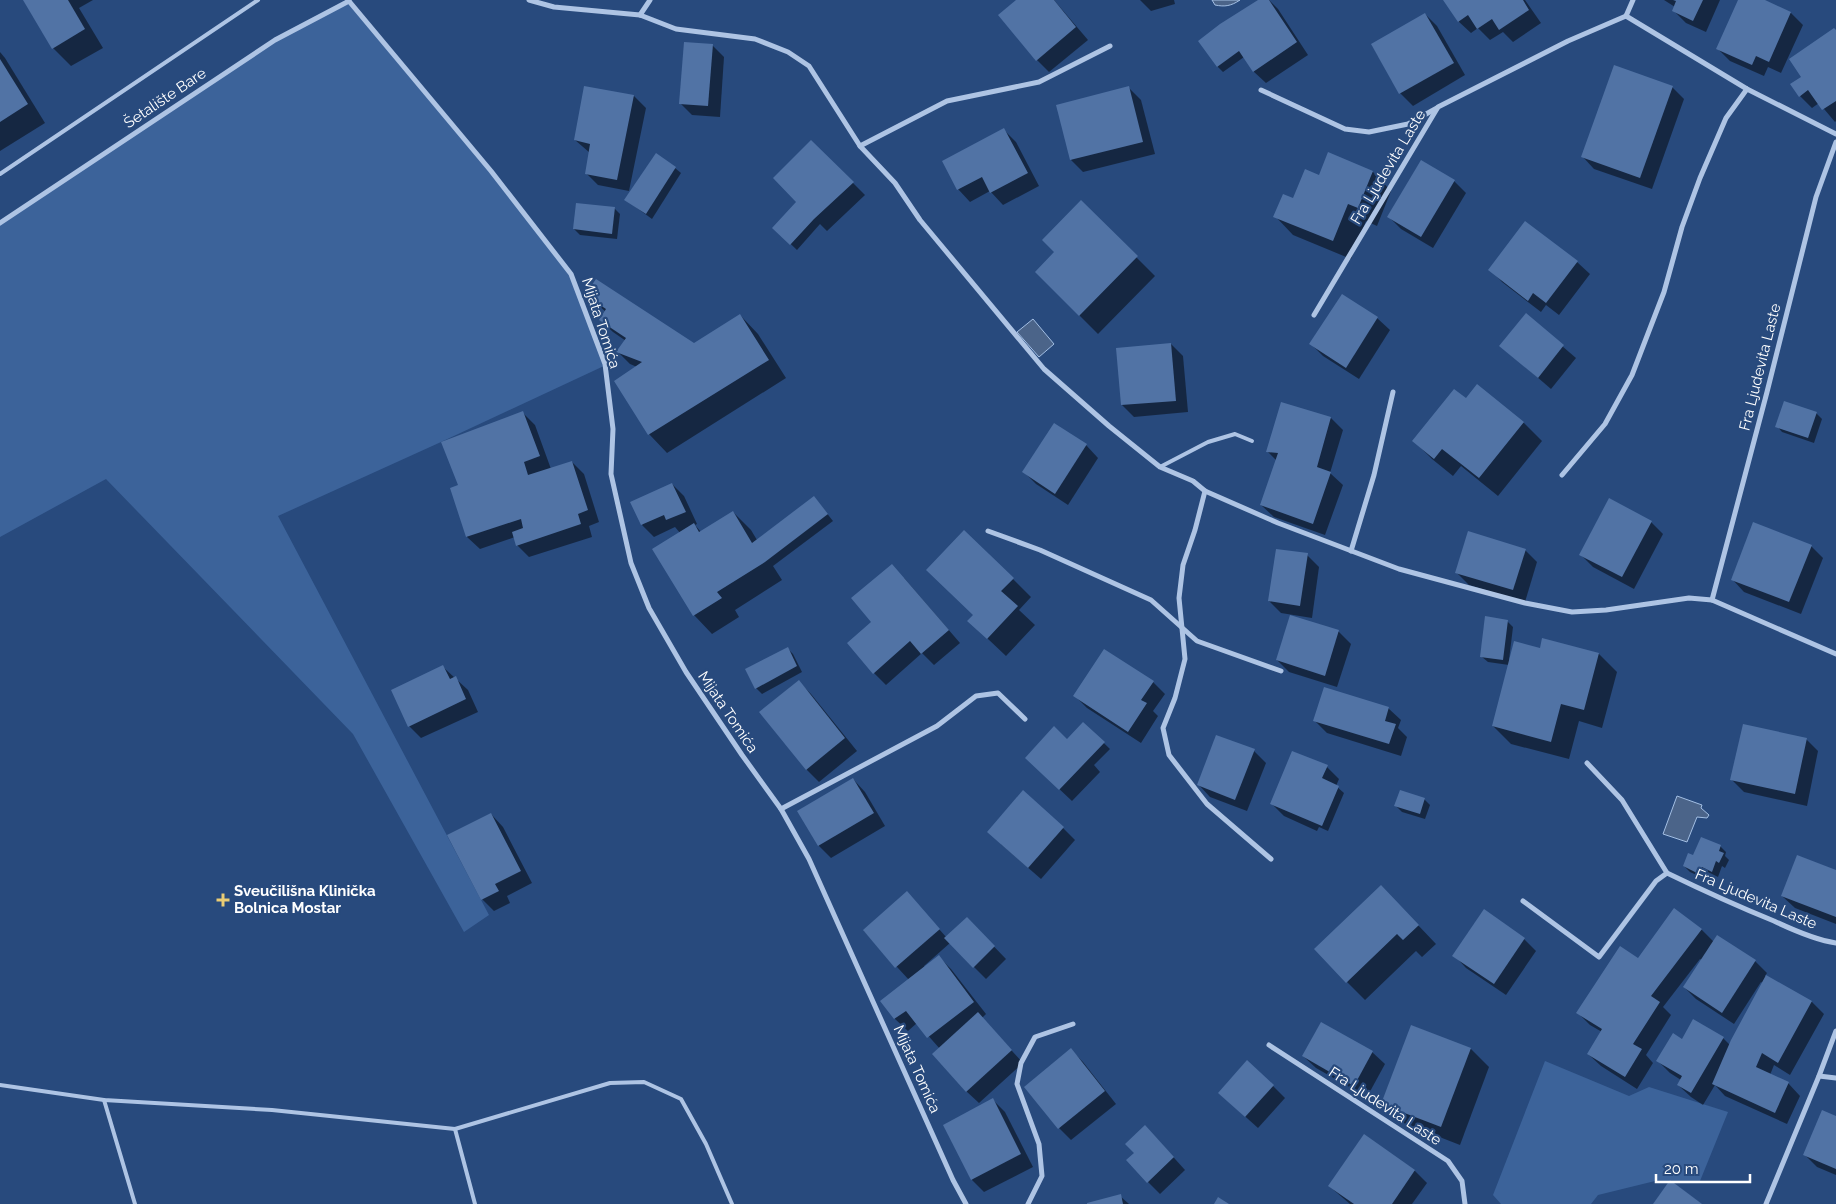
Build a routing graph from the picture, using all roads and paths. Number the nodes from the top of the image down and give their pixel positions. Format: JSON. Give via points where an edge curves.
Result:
{"nodes":[{"id":1,"x":258,"y":0,"type":"edge"},
{"id":2,"x":348,"y":0,"type":"edge"},
{"id":3,"x":529,"y":0,"type":"edge"},
{"id":4,"x":650,"y":0,"type":"edge"},
{"id":5,"x":1633,"y":0,"type":"edge"},
{"id":6,"x":640,"y":15,"type":"junction"},
{"id":7,"x":1626,"y":16,"type":"junction"},
{"id":8,"x":1110,"y":46,"type":"dead end"},
{"id":9,"x":1747,"y":89,"type":"junction"},
{"id":10,"x":1261,"y":90,"type":"dead end"},
{"id":11,"x":1438,"y":108,"type":"junction"},
{"id":12,"x":1836,"y":134,"type":"edge"},
{"id":13,"x":1836,"y":142,"type":"edge"},
{"id":14,"x":860,"y":146,"type":"junction"},
{"id":15,"x":0,"y":174,"type":"edge"},
{"id":16,"x":0,"y":223,"type":"edge"},
{"id":17,"x":1314,"y":315,"type":"dead end"},
{"id":18,"x":1393,"y":392,"type":"dead end"},
{"id":19,"x":1252,"y":441,"type":"dead end"},
{"id":20,"x":1160,"y":466,"type":"junction"},
{"id":21,"x":1562,"y":475,"type":"dead end"},
{"id":22,"x":1205,"y":491,"type":"junction"},
{"id":23,"x":988,"y":531,"type":"dead end"},
{"id":24,"x":1351,"y":551,"type":"junction"},
{"id":25,"x":1712,"y":600,"type":"junction"},
{"id":26,"x":1180,"y":625,"type":"junction"},
{"id":27,"x":1836,"y":654,"type":"edge"},
{"id":28,"x":1281,"y":671,"type":"dead end"},
{"id":29,"x":1025,"y":719,"type":"dead end"},
{"id":30,"x":1587,"y":763,"type":"dead end"},
{"id":31,"x":781,"y":809,"type":"junction"},
{"id":32,"x":1271,"y":859,"type":"dead end"},
{"id":33,"x":1667,"y":873,"type":"junction"},
{"id":34,"x":1523,"y":901,"type":"dead end"},
{"id":35,"x":1836,"y":943,"type":"edge"},
{"id":36,"x":1073,"y":1024,"type":"dead end"},
{"id":37,"x":1836,"y":1031,"type":"edge"},
{"id":38,"x":1268,"y":1045,"type":"dead end"},
{"id":39,"x":1819,"y":1076,"type":"junction"},
{"id":40,"x":1836,"y":1078,"type":"edge"},
{"id":41,"x":0,"y":1085,"type":"edge"},
{"id":42,"x":104,"y":1100,"type":"junction"},
{"id":43,"x":455,"y":1129,"type":"junction"},
{"id":44,"x":135,"y":1204,"type":"edge"},
{"id":45,"x":475,"y":1204,"type":"edge"},
{"id":46,"x":732,"y":1204,"type":"edge"},
{"id":47,"x":966,"y":1204,"type":"edge"},
{"id":48,"x":1028,"y":1204,"type":"edge"},
{"id":49,"x":1465,"y":1204,"type":"edge"},
{"id":50,"x":1766,"y":1204,"type":"edge"}],
"edges":[{"from":1,"to":15,"type":"lane"},
{"from":2,"to":16,"type":"street","name":"Šetalište Bare","via":[[275,40]]},
{"from":2,"to":31,"type":"street","name":"Mijata Tomića","via":[[571,274],[604,364],[613,428],[611,474],[631,563],[650,608],[686,672]]},
{"from":3,"to":6,"type":"street","via":[[554,7]]},
{"from":4,"to":6,"type":"street"},
{"from":5,"to":7,"type":"street"},
{"from":6,"to":14,"type":"street","via":[[676,29],[755,40],[788,52],[809,66]]},
{"from":7,"to":9,"type":"street"},
{"from":7,"to":11,"type":"street","name":"Fra Ljudevita Laste","via":[[1568,41]]},
{"from":8,"to":14,"type":"street","via":[[1039,82],[947,102]]},
{"from":9,"to":12,"type":"street"},
{"from":9,"to":21,"type":"street","via":[[1726,118],[1700,178],[1682,226],[1664,292],[1632,375],[1605,424]]},
{"from":10,"to":11,"type":"street","via":[[1345,129],[1369,132],[1408,124]]},
{"from":11,"to":17,"type":"street","name":"Fra Ljudevita Laste"},
{"from":13,"to":25,"type":"street","name":"Fra Ljudevita Laste","via":[[1816,197]]},
{"from":14,"to":20,"type":"street","via":[[895,183],[920,220],[1044,369]]},
{"from":18,"to":24,"type":"street","via":[[1374,475]]},
{"from":19,"to":20,"type":"lane","via":[[1235,434],[1208,442]]},
{"from":20,"to":22,"type":"street","via":[[1193,481]]},
{"from":22,"to":24,"type":"street","via":[[1278,524]]},
{"from":22,"to":26,"type":"street","via":[[1183,565]]},
{"from":23,"to":26,"type":"street","via":[[1151,600]]},
{"from":24,"to":25,"type":"street","via":[[1399,569],[1525,603],[1572,612],[1689,598]]},
{"from":25,"to":27,"type":"street"},
{"from":26,"to":28,"type":"street","via":[[1197,641]]},
{"from":26,"to":32,"type":"street","via":[[1185,660],[1176,698],[1163,728],[1169,755],[1207,804]]},
{"from":29,"to":31,"type":"street","via":[[998,693],[976,696],[937,726]]},
{"from":30,"to":33,"type":"street","via":[[1622,800]]},
{"from":31,"to":47,"type":"street","name":"Mijata Tomića","via":[[809,859]]},
{"from":33,"to":34,"type":"street","via":[[1656,881],[1599,957]]},
{"from":33,"to":35,"type":"street","name":"Fra Ljudevita Laste","via":[[1784,926]]},
{"from":36,"to":48,"type":"street","via":[[1035,1037],[1021,1063],[1017,1084],[1039,1144],[1042,1176]]},
{"from":37,"to":39,"type":"street"},
{"from":38,"to":49,"type":"street","name":"Fra Ljudevita Laste","via":[[1448,1161],[1462,1181]]},
{"from":39,"to":40,"type":"street"},
{"from":39,"to":50,"type":"street"},
{"from":41,"to":42,"type":"lane"},
{"from":42,"to":43,"type":"lane","via":[[272,1110]]},
{"from":42,"to":44,"type":"lane"},
{"from":43,"to":45,"type":"lane"},
{"from":43,"to":46,"type":"lane","via":[[610,1083],[644,1082],[680,1099],[706,1144]]}]}
